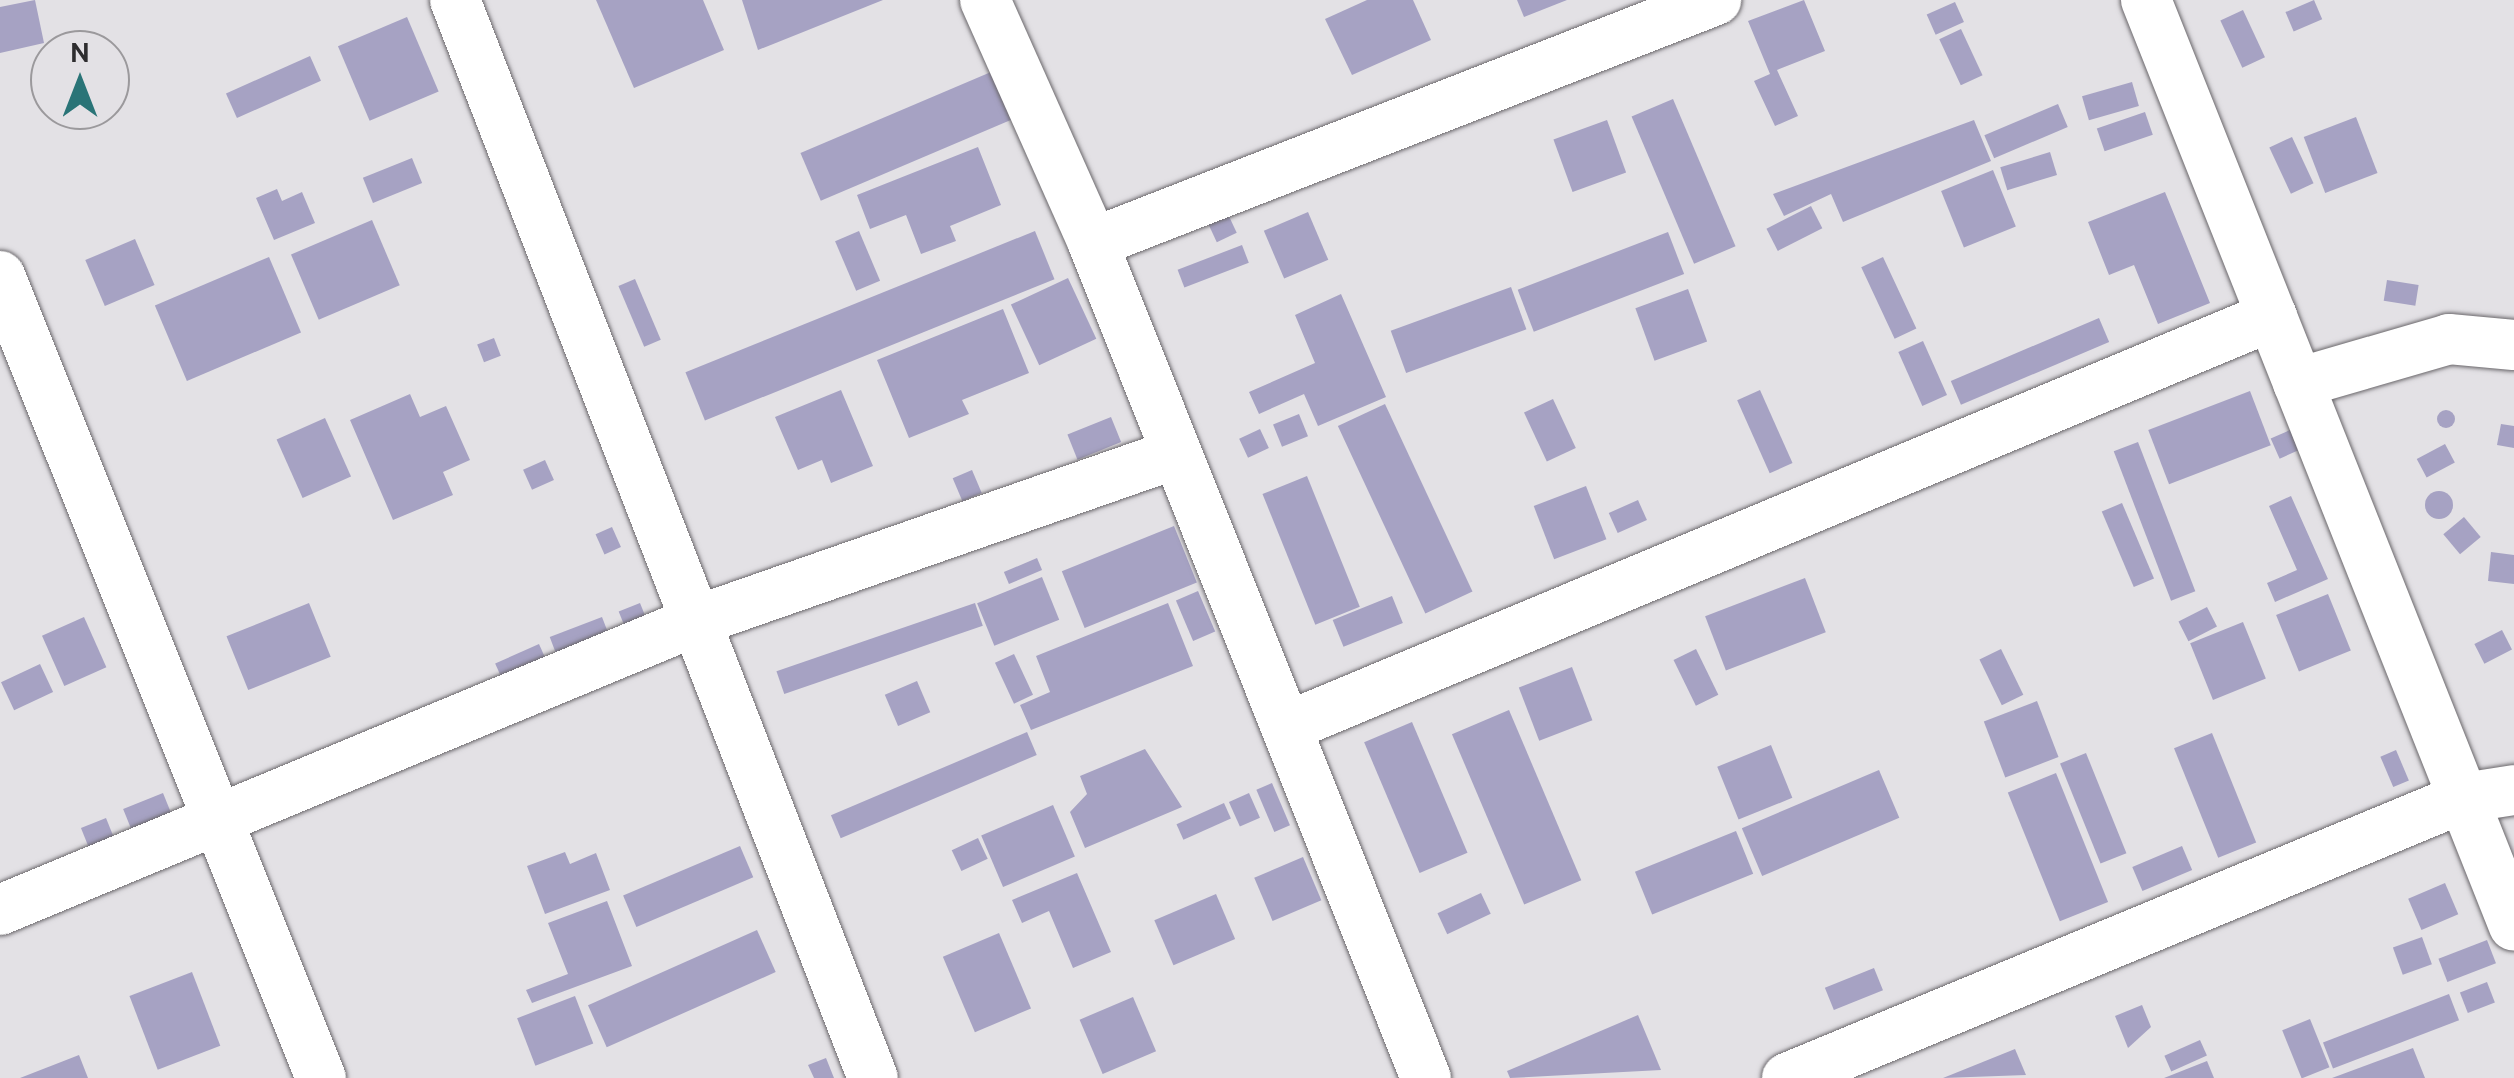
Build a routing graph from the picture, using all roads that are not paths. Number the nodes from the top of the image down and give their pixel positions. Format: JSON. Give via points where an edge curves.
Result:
{"nodes":[{"id":1,"x":455,"y":0,"type":"edge"},
{"id":2,"x":986,"y":0,"type":"edge"},
{"id":3,"x":1716,"y":0,"type":"edge"},
{"id":4,"x":2146,"y":0,"type":"edge"},
{"id":5,"x":1092,"y":243,"type":"junction"},
{"id":6,"x":0,"y":276,"type":"edge"},
{"id":7,"x":2272,"y":316,"type":"junction"},
{"id":8,"x":2514,"y":345,"type":"edge"},
{"id":9,"x":2298,"y":383,"type":"junction"},
{"id":10,"x":1175,"y":454,"type":"junction"},
{"id":11,"x":696,"y":621,"type":"junction"},
{"id":12,"x":1289,"y":726,"type":"junction"},
{"id":13,"x":2514,"y":790,"type":"edge"},
{"id":14,"x":2463,"y":798,"type":"junction"},
{"id":15,"x":218,"y":820,"type":"junction"},
{"id":16,"x":0,"y":910,"type":"edge"},
{"id":17,"x":2514,"y":926,"type":"edge"},
{"id":18,"x":320,"y":1078,"type":"edge"},
{"id":19,"x":873,"y":1078,"type":"edge"},
{"id":20,"x":1426,"y":1078,"type":"edge"},
{"id":21,"x":1787,"y":1078,"type":"edge"}],
"edges":[{"from":1,"to":11,"type":"street"},
{"from":2,"to":5,"type":"street"},
{"from":3,"to":5,"type":"street"},
{"from":4,"to":7,"type":"street"},
{"from":5,"to":10,"type":"street"},
{"from":6,"to":15,"type":"street"},
{"from":7,"to":9,"type":"street"},
{"from":7,"to":12,"type":"street"},
{"from":8,"to":9,"type":"street","via":[[2448,339]]},
{"from":9,"to":14,"type":"street"},
{"from":10,"to":11,"type":"street"},
{"from":10,"to":12,"type":"street"},
{"from":11,"to":15,"type":"street"},
{"from":11,"to":19,"type":"street"},
{"from":12,"to":20,"type":"street"},
{"from":13,"to":14,"type":"street"},
{"from":14,"to":17,"type":"street"},
{"from":14,"to":21,"type":"street"},
{"from":15,"to":16,"type":"street"},
{"from":15,"to":18,"type":"street"}]}
